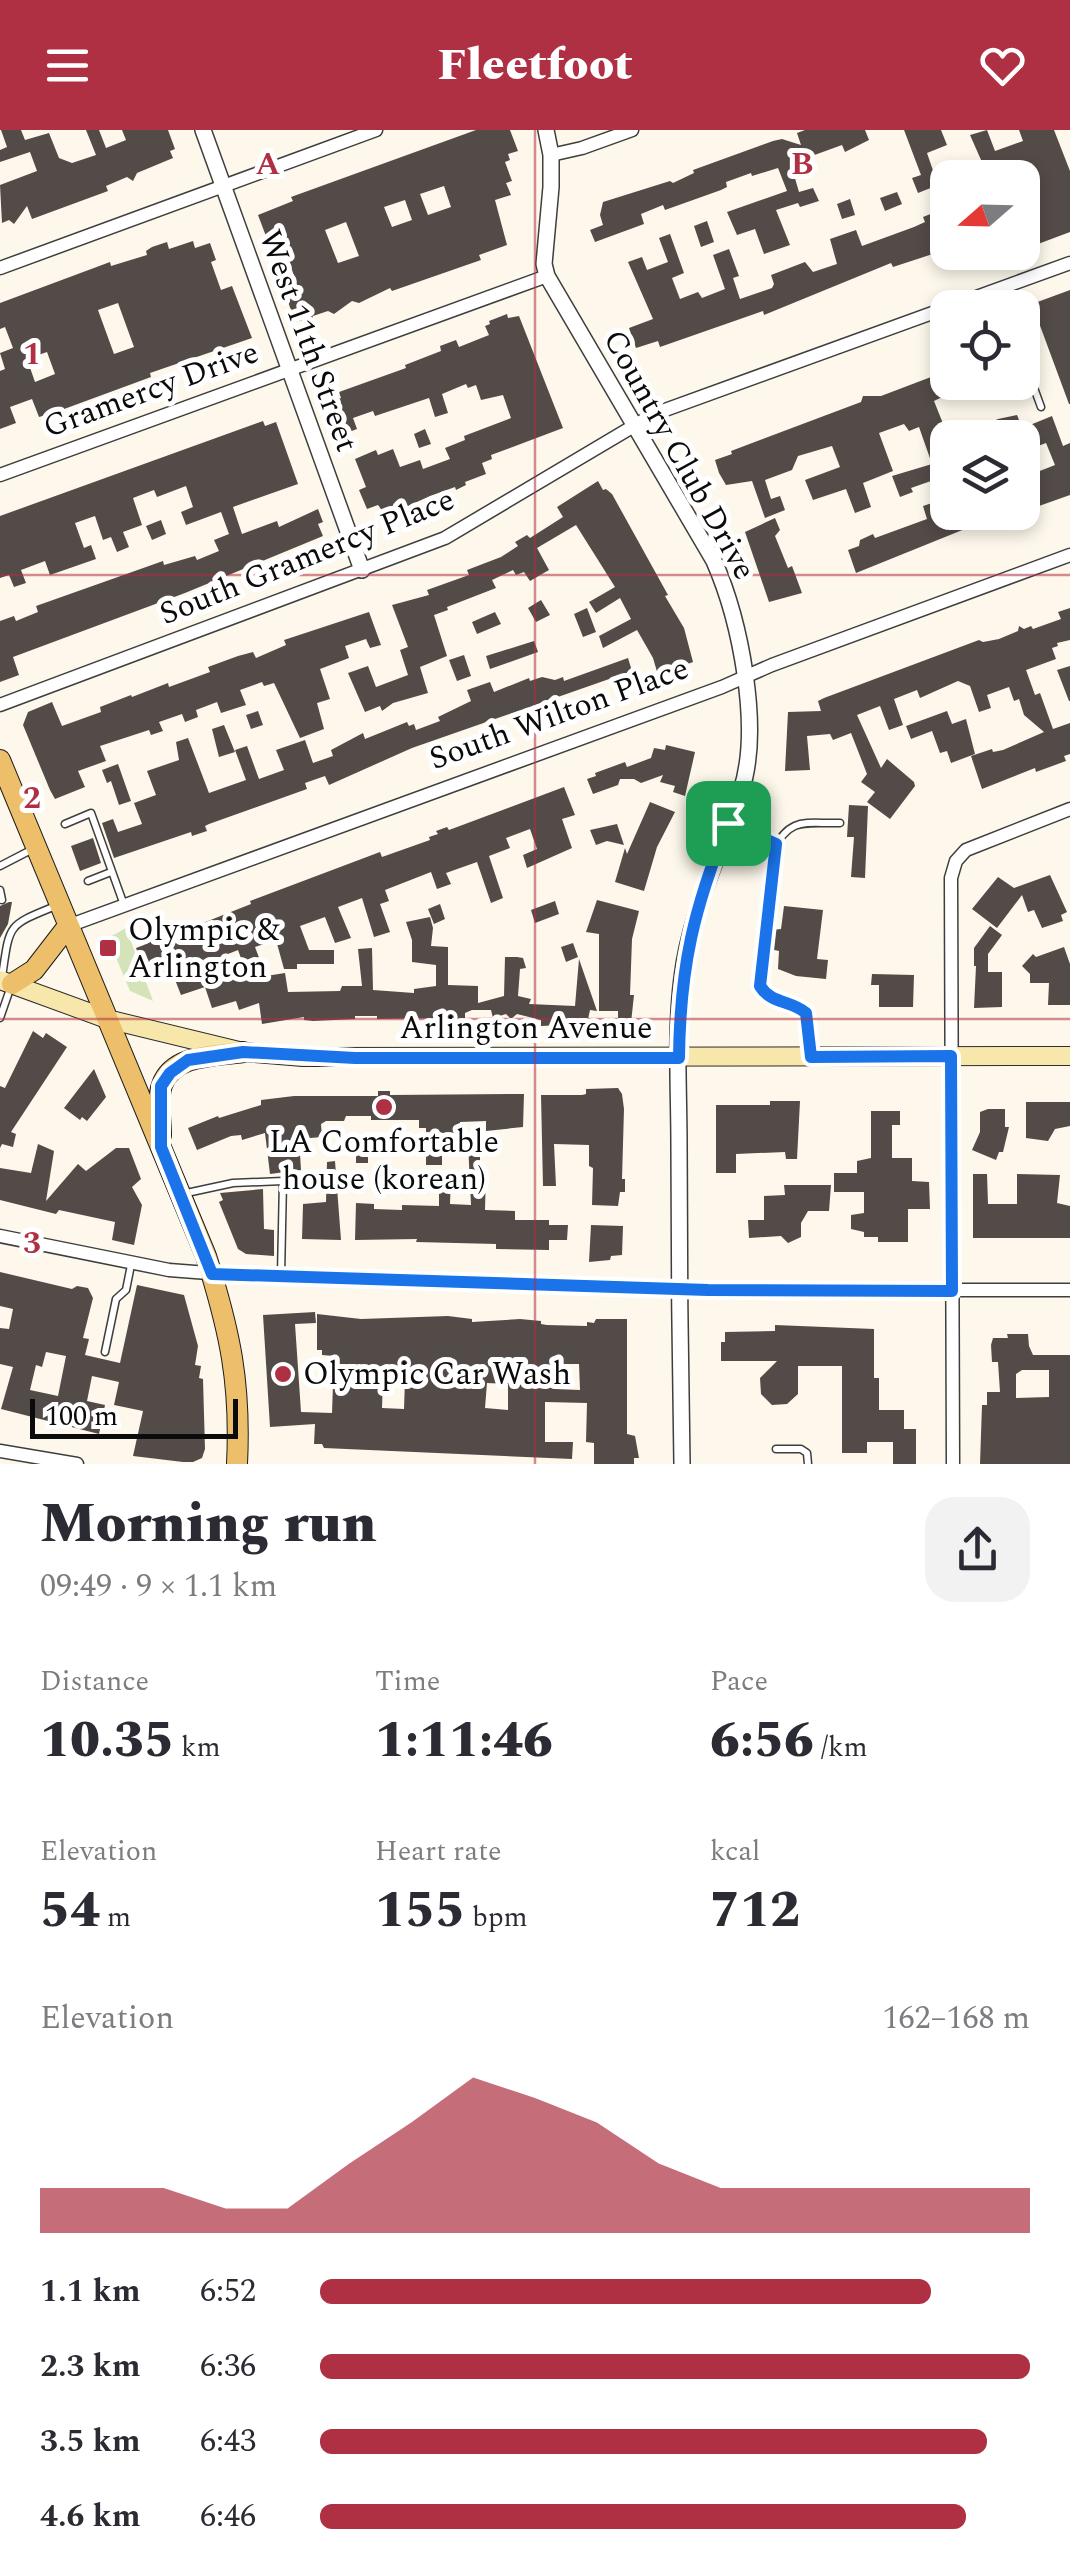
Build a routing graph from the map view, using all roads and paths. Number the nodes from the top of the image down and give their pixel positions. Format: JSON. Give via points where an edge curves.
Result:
{"nodes":[{"id":1,"x":203,"y":130,"type":"edge"},
{"id":2,"x":376,"y":130,"type":"edge"},
{"id":3,"x":546,"y":130,"type":"edge"},
{"id":4,"x":632,"y":130,"type":"edge"},
{"id":5,"x":551,"y":155,"type":"junction"},
{"id":6,"x":223,"y":186,"type":"junction"},
{"id":7,"x":1070,"y":263,"type":"edge"},
{"id":8,"x":0,"y":268,"type":"edge"},
{"id":9,"x":546,"y":276,"type":"junction"},
{"id":10,"x":999,"y":288,"type":"joint"},
{"id":11,"x":290,"y":369,"type":"junction"},
{"id":12,"x":1038,"y":400,"type":"edge"},
{"id":13,"x":1041,"y":407,"type":"dead end"},
{"id":14,"x":632,"y":425,"type":"junction"},
{"id":15,"x":0,"y":475,"type":"edge"},
{"id":16,"x":1070,"y":555,"type":"edge"},
{"id":17,"x":362,"y":570,"type":"junction"},
{"id":18,"x":744,"y":677,"type":"junction"},
{"id":19,"x":0,"y":704,"type":"edge"},
{"id":20,"x":0,"y":760,"type":"edge"},
{"id":21,"x":1070,"y":809,"type":"edge"},
{"id":22,"x":728,"y":823,"type":"junction"},
{"id":23,"x":65,"y":824,"type":"dead end"},
{"id":24,"x":840,"y":824,"type":"dead end"},
{"id":25,"x":776,"y":844,"type":"junction"},
{"id":26,"x":36,"y":847,"type":"junction"},
{"id":27,"x":0,"y":866,"type":"edge"},
{"id":28,"x":111,"y":872,"type":"junction"},
{"id":29,"x":88,"y":881,"type":"dead end"},
{"id":30,"x":0,"y":890,"type":"edge"},
{"id":31,"x":2,"y":900,"type":"edge"},
{"id":32,"x":59,"y":904,"type":"junction"},
{"id":33,"x":125,"y":906,"type":"junction"},
{"id":34,"x":68,"y":926,"type":"junction"},
{"id":35,"x":4,"y":937,"type":"edge"},
{"id":36,"x":5,"y":982,"type":"edge"},
{"id":37,"x":0,"y":1018,"type":"edge"},
{"id":38,"x":107,"y":1019,"type":"junction"},
{"id":39,"x":243,"y":1052,"type":"junction"},
{"id":40,"x":951,"y":1056,"type":"junction"},
{"id":41,"x":1070,"y":1056,"type":"edge"},
{"id":42,"x":811,"y":1057,"type":"junction"},
{"id":43,"x":679,"y":1058,"type":"junction"},
{"id":44,"x":161,"y":1147,"type":"junction"},
{"id":45,"x":181,"y":1194,"type":"junction"},
{"id":46,"x":0,"y":1236,"type":"edge"},
{"id":47,"x":131,"y":1264,"type":"junction"},
{"id":48,"x":212,"y":1274,"type":"junction"},
{"id":49,"x":281,"y":1276,"type":"junction"},
{"id":50,"x":679,"y":1289,"type":"junction"},
{"id":51,"x":1070,"y":1290,"type":"edge"},
{"id":52,"x":952,"y":1291,"type":"junction"},
{"id":53,"x":105,"y":1352,"type":"dead end"},
{"id":54,"x":776,"y":1449,"type":"dead end"},
{"id":55,"x":0,"y":1450,"type":"edge"},
{"id":56,"x":77,"y":1464,"type":"edge"},
{"id":57,"x":237,"y":1464,"type":"edge"},
{"id":58,"x":682,"y":1464,"type":"edge"},
{"id":59,"x":808,"y":1464,"type":"edge"},
{"id":60,"x":953,"y":1464,"type":"edge"}],
"edges":[{"from":1,"to":6,"type":"street","name":"West 11th Street"},
{"from":2,"to":6,"type":"street"},
{"from":3,"to":5,"type":"street"},
{"from":4,"to":5,"type":"street"},
{"from":5,"to":9,"type":"street"},
{"from":6,"to":8,"type":"street"},
{"from":6,"to":11,"type":"street","name":"West 11th Street"},
{"from":7,"to":10,"type":"street","name":"South Gramercy Place"},
{"from":9,"to":11,"type":"street","name":"Gramercy Drive"},
{"from":9,"to":14,"type":"street","name":"Country Club Drive"},
{"from":10,"to":14,"type":"street","name":"South Gramercy Place"},
{"from":11,"to":15,"type":"street","name":"Gramercy Drive"},
{"from":11,"to":17,"type":"street","name":"West 11th Street"},
{"from":12,"to":13,"type":"lane"},
{"from":14,"to":17,"type":"street","name":"South Gramercy Place","via":[[445,538]]},
{"from":14,"to":18,"type":"street","name":"Country Club Drive","via":[[729,594]]},
{"from":16,"to":18,"type":"street","name":"South Wilton Place"},
{"from":17,"to":19,"type":"street","name":"South Gramercy Place"},
{"from":18,"to":22,"type":"street","name":"Country Club Drive","via":[[747,756]]},
{"from":18,"to":33,"type":"street","name":"South Wilton Place"},
{"from":20,"to":26,"type":"main road"},
{"from":21,"to":40,"type":"street","via":[[966,850],[956,862],[950,878]]},
{"from":22,"to":25,"type":"lane"},
{"from":22,"to":43,"type":"street","name":"Country Club Drive","via":[[693,918]]},
{"from":23,"to":28,"type":"lane","via":[[91,813]]},
{"from":24,"to":25,"type":"lane","via":[[792,824]]},
{"from":25,"to":42,"type":"lane","via":[[760,986],[806,1013]]},
{"from":26,"to":27,"type":"lane"},
{"from":26,"to":32,"type":"main road"},
{"from":28,"to":29,"type":"lane"},
{"from":28,"to":33,"type":"lane"},
{"from":30,"to":31,"type":"lane"},
{"from":32,"to":34,"type":"main road"},
{"from":32,"to":35,"type":"lane","via":[[18,921]]},
{"from":33,"to":34,"type":"street","name":"South Wilton Place"},
{"from":34,"to":36,"type":"main road","via":[[34,970]]},
{"from":34,"to":38,"type":"main road"},
{"from":35,"to":36,"type":"lane"},
{"from":36,"to":37,"type":"lane"},
{"from":36,"to":38,"type":"main road"},
{"from":38,"to":39,"type":"main road","name":"Arlington Avenue"},
{"from":38,"to":44,"type":"main road"},
{"from":39,"to":43,"type":"main road","name":"Arlington Avenue"},
{"from":39,"to":44,"type":"main road","via":[[188,1060],[170,1073],[161,1086]]},
{"from":40,"to":41,"type":"main road","name":"Arlington Avenue"},
{"from":40,"to":42,"type":"main road","name":"Arlington Avenue"},
{"from":40,"to":52,"type":"street"},
{"from":42,"to":43,"type":"main road","name":"Arlington Avenue"},
{"from":43,"to":50,"type":"street","name":"Country Club Drive"},
{"from":44,"to":45,"type":"main road"},
{"from":45,"to":48,"type":"main road"},
{"from":45,"to":49,"type":"lane","via":[[284,1181]]},
{"from":46,"to":47,"type":"street"},
{"from":47,"to":48,"type":"street"},
{"from":47,"to":53,"type":"lane"},
{"from":48,"to":49,"type":"street"},
{"from":48,"to":57,"type":"main road","via":[[237,1383]]},
{"from":49,"to":50,"type":"street"},
{"from":50,"to":52,"type":"street"},
{"from":50,"to":58,"type":"street","name":"Country Club Drive"},
{"from":51,"to":52,"type":"street"},
{"from":52,"to":60,"type":"street"},
{"from":54,"to":59,"type":"lane","via":[[801,1449]]},
{"from":55,"to":56,"type":"street"}]}
